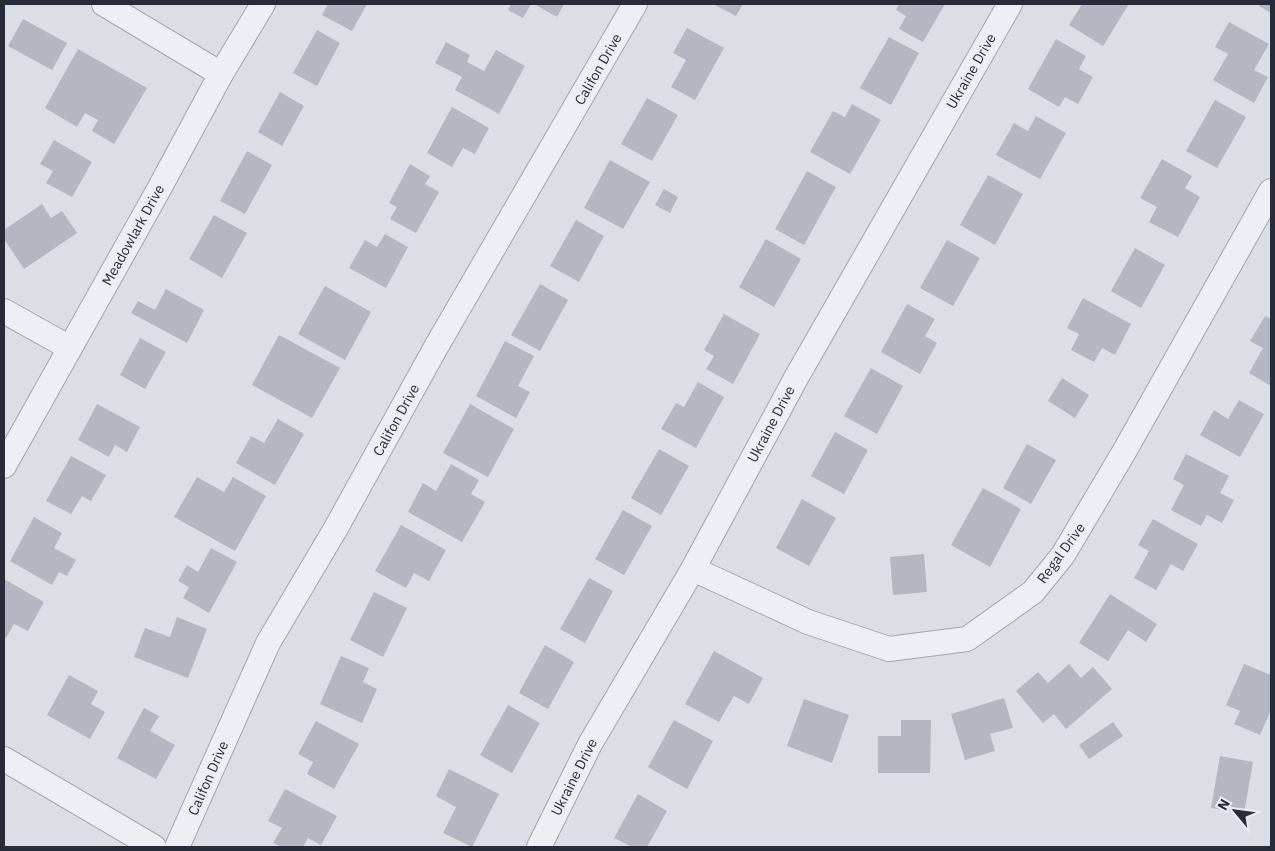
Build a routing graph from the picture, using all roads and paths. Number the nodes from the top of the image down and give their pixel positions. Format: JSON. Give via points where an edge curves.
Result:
{"nodes":[{"id":1,"x":104,"y":4,"type":"edge"},
{"id":2,"x":263,"y":4,"type":"edge"},
{"id":3,"x":635,"y":4,"type":"edge"},
{"id":4,"x":1010,"y":4,"type":"edge"},
{"id":5,"x":221,"y":74,"type":"junction"},
{"id":6,"x":1271,"y":191,"type":"edge"},
{"id":7,"x":4,"y":311,"type":"edge"},
{"id":8,"x":70,"y":348,"type":"junction"},
{"id":9,"x":4,"y":466,"type":"edge"},
{"id":10,"x":693,"y":569,"type":"junction"},
{"id":11,"x":4,"y":759,"type":"edge"},
{"id":12,"x":154,"y":847,"type":"edge"},
{"id":13,"x":177,"y":847,"type":"edge"},
{"id":14,"x":540,"y":847,"type":"edge"}],
"edges":[{"from":1,"to":5,"type":"street"},
{"from":2,"to":5,"type":"street","name":"Meadowlark Drive"},
{"from":3,"to":13,"type":"street","name":"Califon Drive","via":[[268,643]]},
{"from":4,"to":10,"type":"street","name":"Ukraine Drive","via":[[796,378]]},
{"from":5,"to":8,"type":"street","name":"Meadowlark Drive"},
{"from":6,"to":10,"type":"street","name":"Regal Drive","via":[[1063,555],[1033,592],[967,639],[889,650],[808,622]]},
{"from":7,"to":8,"type":"street"},
{"from":8,"to":9,"type":"street","name":"Meadowlark Drive"},
{"from":10,"to":14,"type":"street","name":"Ukraine Drive","via":[[590,744]]},
{"from":11,"to":12,"type":"street"}]}
